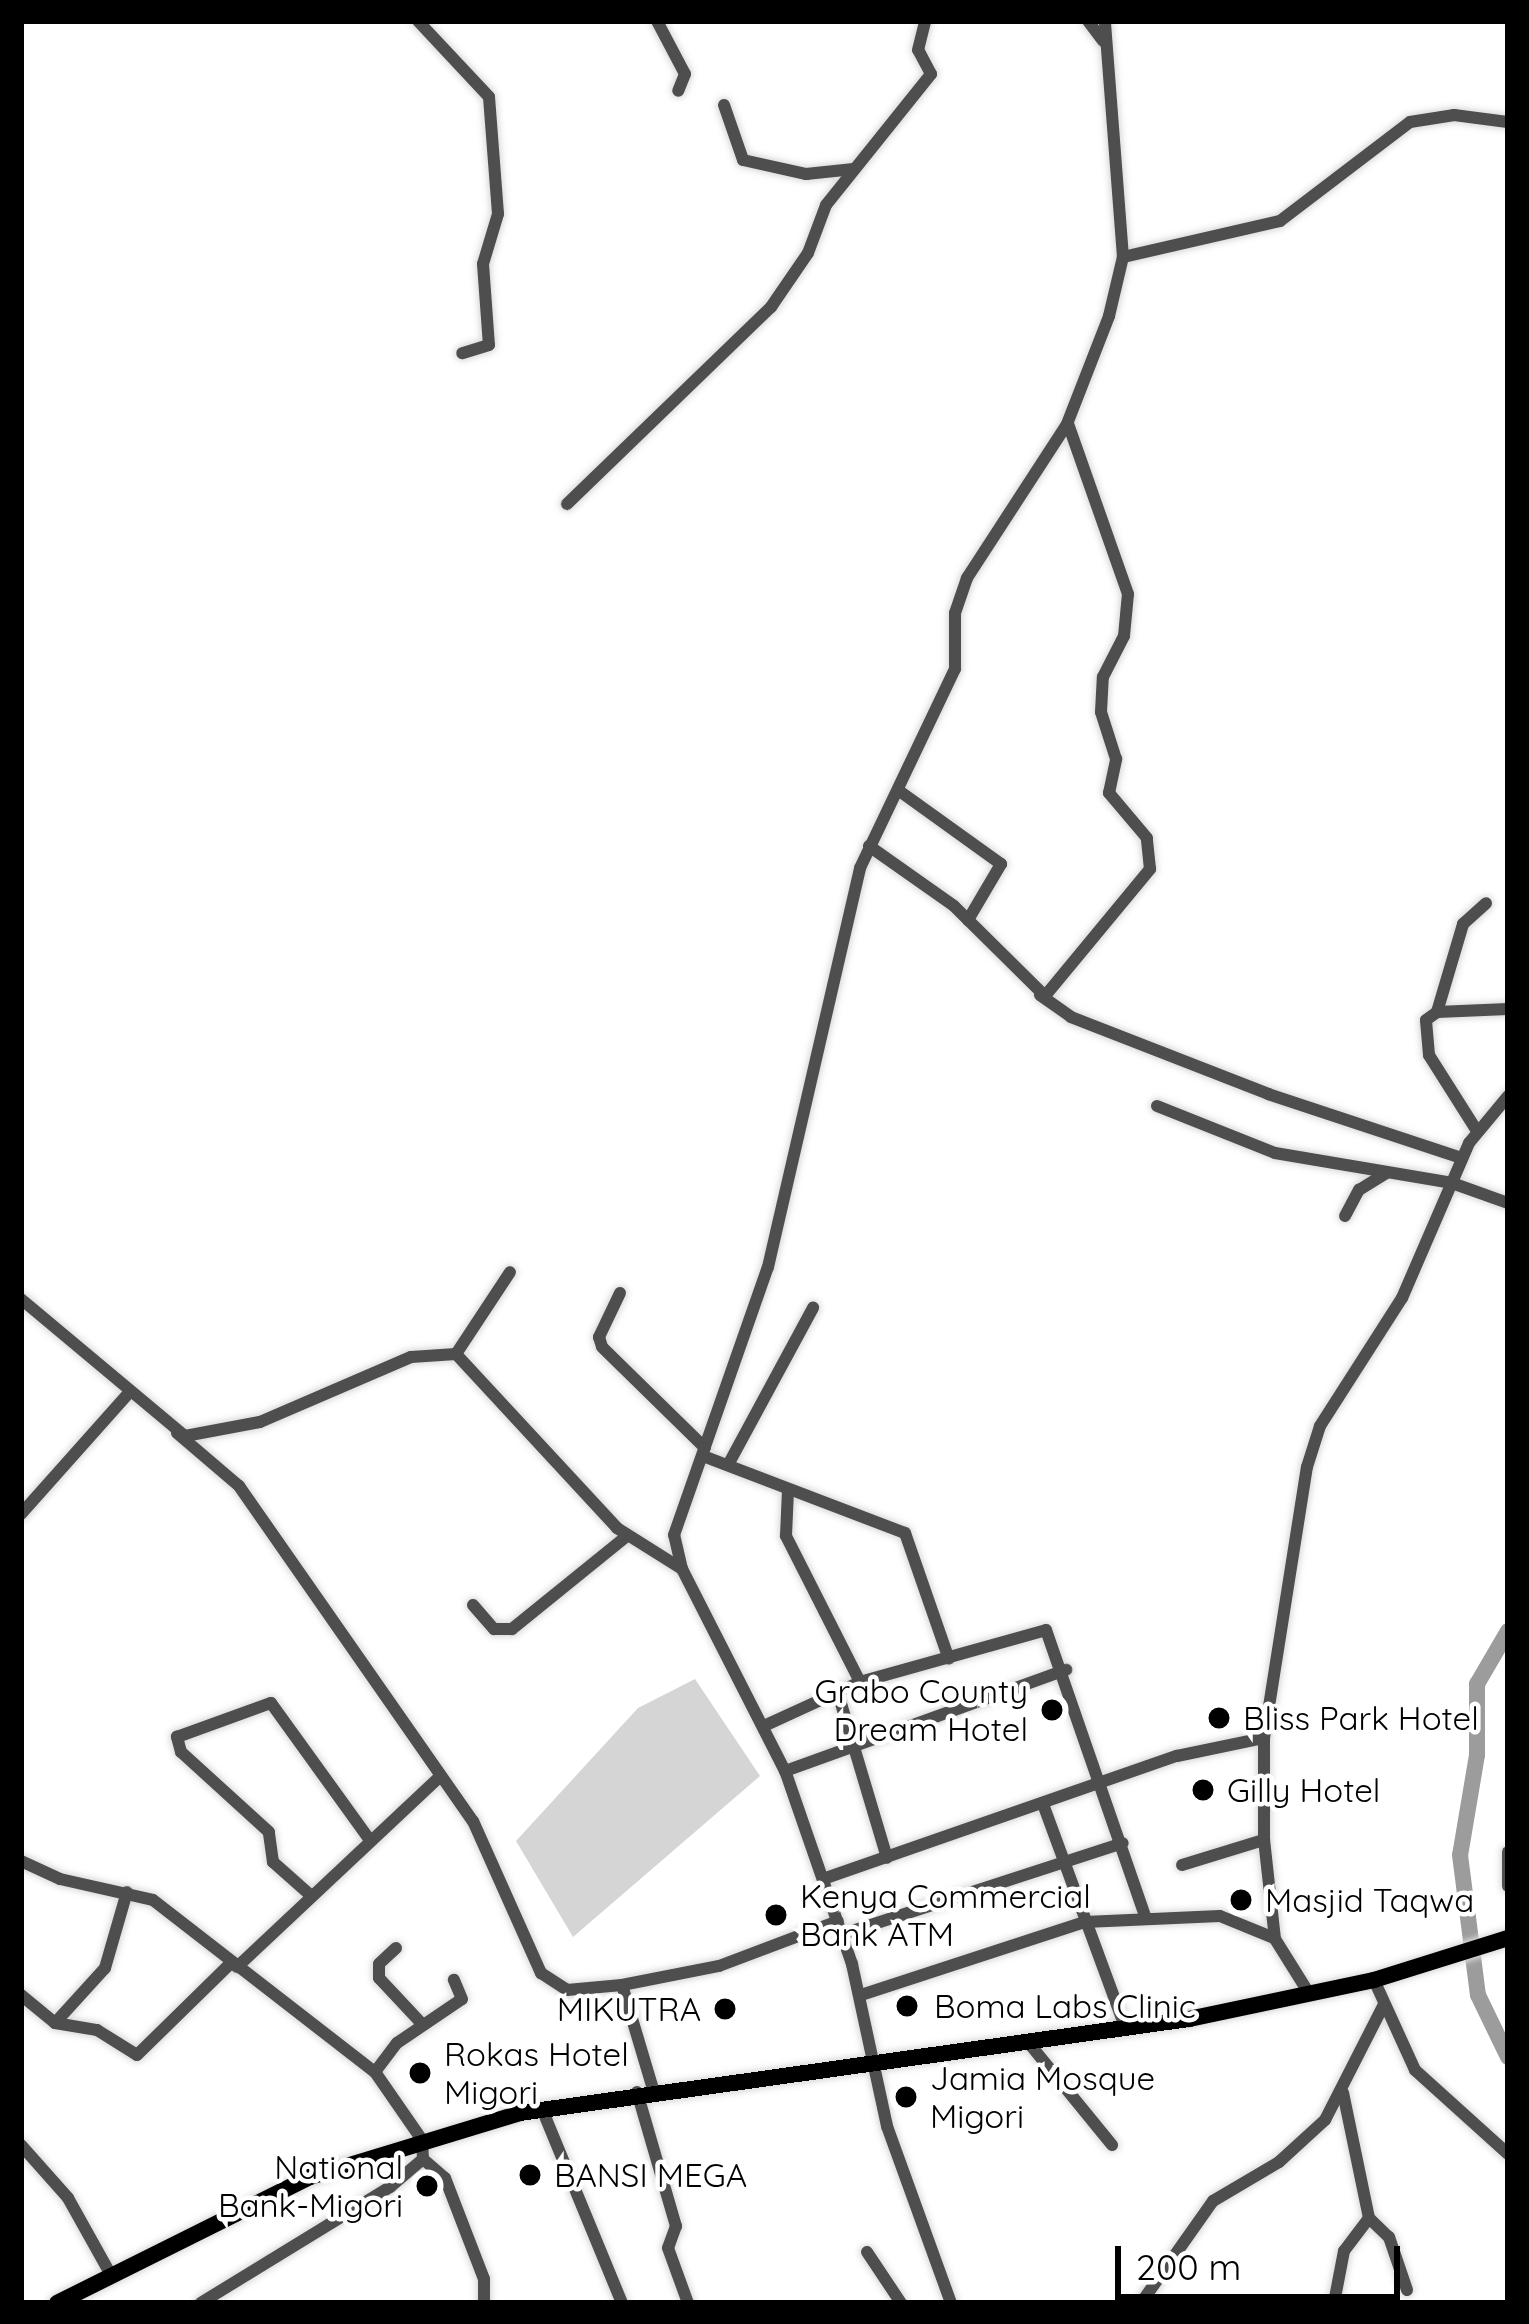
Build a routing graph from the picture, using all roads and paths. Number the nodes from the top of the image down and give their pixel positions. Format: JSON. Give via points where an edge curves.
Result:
{"nodes":[{"id":1,"x":418,"y":21,"type":"edge"},
{"id":2,"x":657,"y":21,"type":"edge"},
{"id":3,"x":925,"y":21,"type":"edge"},
{"id":4,"x":1088,"y":21,"type":"edge"},
{"id":5,"x":1119,"y":21,"type":"edge"},
{"id":6,"x":1104,"y":31,"type":"edge"},
{"id":7,"x":678,"y":91,"type":"dead end"},
{"id":8,"x":724,"y":105,"type":"dead end"},
{"id":9,"x":1508,"y":122,"type":"edge"},
{"id":10,"x":854,"y":169,"type":"junction"},
{"id":11,"x":1123,"y":257,"type":"junction"},
{"id":12,"x":462,"y":353,"type":"dead end"},
{"id":13,"x":1067,"y":424,"type":"junction"},
{"id":14,"x":567,"y":504,"type":"dead end"},
{"id":15,"x":898,"y":790,"type":"junction"},
{"id":16,"x":869,"y":846,"type":"junction"},
{"id":17,"x":1486,"y":903,"type":"dead end"},
{"id":18,"x":968,"y":920,"type":"junction"},
{"id":19,"x":1039,"y":994,"type":"junction"},
{"id":20,"x":1508,"y":1009,"type":"edge"},
{"id":21,"x":1437,"y":1012,"type":"junction"},
{"id":22,"x":1508,"y":1096,"type":"edge"},
{"id":23,"x":1157,"y":1106,"type":"dead end"},
{"id":24,"x":1477,"y":1131,"type":"junction"},
{"id":25,"x":1461,"y":1158,"type":"junction"},
{"id":26,"x":1353,"y":1167,"type":"junction"},
{"id":27,"x":1386,"y":1173,"type":"junction"},
{"id":28,"x":1452,"y":1183,"type":"junction"},
{"id":29,"x":1359,"y":1190,"type":"junction"},
{"id":30,"x":1508,"y":1203,"type":"edge"},
{"id":31,"x":1345,"y":1216,"type":"dead end"},
{"id":32,"x":510,"y":1273,"type":"dead end"},
{"id":33,"x":620,"y":1292,"type":"dead end"},
{"id":34,"x":21,"y":1299,"type":"edge"},
{"id":35,"x":813,"y":1308,"type":"dead end"},
{"id":36,"x":456,"y":1354,"type":"junction"},
{"id":37,"x":128,"y":1394,"type":"junction"},
{"id":38,"x":177,"y":1433,"type":"junction"},
{"id":39,"x":704,"y":1452,"type":"junction"},
{"id":40,"x":728,"y":1465,"type":"junction"},
{"id":41,"x":788,"y":1490,"type":"junction"},
{"id":42,"x":21,"y":1514,"type":"edge"},
{"id":43,"x":627,"y":1536,"type":"junction"},
{"id":44,"x":682,"y":1570,"type":"junction"},
{"id":45,"x":473,"y":1605,"type":"dead end"},
{"id":46,"x":949,"y":1659,"type":"junction"},
{"id":47,"x":1066,"y":1670,"type":"junction"},
{"id":48,"x":860,"y":1682,"type":"junction"},
{"id":49,"x":837,"y":1690,"type":"junction"},
{"id":50,"x":766,"y":1725,"type":"junction"},
{"id":51,"x":1264,"y":1738,"type":"junction"},
{"id":52,"x":855,"y":1749,"type":"junction"},
{"id":53,"x":785,"y":1771,"type":"junction"},
{"id":54,"x":439,"y":1777,"type":"junction"},
{"id":55,"x":1104,"y":1784,"type":"junction"},
{"id":56,"x":1043,"y":1804,"type":"junction"},
{"id":57,"x":369,"y":1839,"type":"junction"},
{"id":58,"x":1264,"y":1840,"type":"junction"},
{"id":59,"x":1123,"y":1843,"type":"junction"},
{"id":60,"x":1508,"y":1852,"type":"edge"},
{"id":61,"x":887,"y":1858,"type":"junction"},
{"id":62,"x":21,"y":1861,"type":"edge"},
{"id":63,"x":1063,"y":1861,"type":"junction"},
{"id":64,"x":1182,"y":1865,"type":"dead end"},
{"id":65,"x":823,"y":1879,"type":"junction"},
{"id":66,"x":1508,"y":1886,"type":"edge"},
{"id":67,"x":127,"y":1892,"type":"junction"},
{"id":68,"x":308,"y":1893,"type":"junction"},
{"id":69,"x":1145,"y":1916,"type":"junction"},
{"id":70,"x":1085,"y":1922,"type":"junction"},
{"id":71,"x":840,"y":1928,"type":"junction"},
{"id":72,"x":1275,"y":1939,"type":"junction"},
{"id":73,"x":1502,"y":1940,"type":"edge"},
{"id":74,"x":396,"y":1948,"type":"dead end"},
{"id":75,"x":234,"y":1965,"type":"junction"},
{"id":76,"x":454,"y":1980,"type":"dead end"},
{"id":77,"x":1374,"y":1980,"type":"junction"},
{"id":78,"x":622,"y":1985,"type":"junction"},
{"id":79,"x":21,"y":1995,"type":"edge"},
{"id":80,"x":861,"y":1995,"type":"junction"},
{"id":81,"x":1310,"y":1995,"type":"junction"},
{"id":82,"x":1383,"y":2006,"type":"junction"},
{"id":83,"x":55,"y":2024,"type":"junction"},
{"id":84,"x":422,"y":2024,"type":"junction"},
{"id":85,"x":1126,"y":2029,"type":"junction"},
{"id":86,"x":1028,"y":2042,"type":"junction"},
{"id":87,"x":874,"y":2060,"type":"junction"},
{"id":88,"x":375,"y":2072,"type":"junction"},
{"id":89,"x":645,"y":2090,"type":"junction"},
{"id":90,"x":1343,"y":2093,"type":"junction"},
{"id":91,"x":542,"y":2109,"type":"junction"},
{"id":92,"x":21,"y":2145,"type":"edge"},
{"id":93,"x":1112,"y":2145,"type":"dead end"},
{"id":94,"x":423,"y":2149,"type":"junction"},
{"id":95,"x":1508,"y":2154,"type":"edge"},
{"id":96,"x":1369,"y":2218,"type":"junction"},
{"id":97,"x":867,"y":2252,"type":"dead end"},
{"id":98,"x":110,"y":2273,"type":"junction"},
{"id":99,"x":1407,"y":2290,"type":"dead end"},
{"id":100,"x":58,"y":2303,"type":"edge"},
{"id":101,"x":201,"y":2303,"type":"edge"},
{"id":102,"x":484,"y":2303,"type":"edge"},
{"id":103,"x":622,"y":2303,"type":"edge"},
{"id":104,"x":688,"y":2303,"type":"edge"},
{"id":105,"x":901,"y":2303,"type":"edge"},
{"id":106,"x":951,"y":2303,"type":"edge"},
{"id":107,"x":1142,"y":2303,"type":"edge"},
{"id":108,"x":1334,"y":2303,"type":"edge"}],
"edges":[{"from":1,"to":12,"type":"street","via":[[489,99],[498,214],[483,264],[489,345]]},
{"from":2,"to":7,"type":"street","via":[[685,74]]},
{"from":3,"to":10,"type":"street","via":[[918,53],[932,74]]},
{"from":4,"to":6,"type":"street"},
{"from":5,"to":6,"type":"street"},
{"from":6,"to":11,"type":"street"},
{"from":8,"to":10,"type":"street","via":[[743,160],[801,174]]},
{"from":9,"to":11,"type":"street","via":[[1454,115],[1410,122],[1280,221]]},
{"from":10,"to":14,"type":"street","via":[[767,312]]},
{"from":11,"to":13,"type":"street","via":[[1098,354]]},
{"from":13,"to":15,"type":"street","via":[[967,578],[956,613],[955,669]]},
{"from":13,"to":19,"type":"street","via":[[1128,594],[1124,636],[1102,688],[1116,764],[1108,786],[1154,854],[1116,920],[1052,992]]},
{"from":15,"to":16,"type":"street"},
{"from":15,"to":18,"type":"street","via":[[1001,864],[999,880]]},
{"from":16,"to":18,"type":"street"},
{"from":16,"to":39,"type":"street","via":[[794,1172]]},
{"from":17,"to":21,"type":"street","via":[[1464,923]]},
{"from":18,"to":19,"type":"street"},
{"from":19,"to":25,"type":"street","via":[[1071,1017],[1268,1094]]},
{"from":20,"to":21,"type":"street"},
{"from":21,"to":24,"type":"street","via":[[1424,1029],[1429,1055]]},
{"from":22,"to":24,"type":"street"},
{"from":23,"to":26,"type":"street","via":[[1275,1153]]},
{"from":24,"to":25,"type":"street"},
{"from":25,"to":28,"type":"street"},
{"from":26,"to":27,"type":"street"},
{"from":26,"to":29,"type":"street"},
{"from":27,"to":28,"type":"street"},
{"from":27,"to":29,"type":"street"},
{"from":28,"to":30,"type":"street"},
{"from":28,"to":51,"type":"street","via":[[1388,1324],[1314,1443]]},
{"from":29,"to":31,"type":"street"},
{"from":32,"to":36,"type":"street"},
{"from":33,"to":39,"type":"street","via":[[599,1336],[602,1347]]},
{"from":34,"to":37,"type":"street","via":[[78,1340]]},
{"from":35,"to":40,"type":"street"},
{"from":36,"to":38,"type":"street","via":[[411,1357],[260,1422]]},
{"from":36,"to":43,"type":"street"},
{"from":37,"to":38,"type":"street"},
{"from":37,"to":42,"type":"street"},
{"from":38,"to":54,"type":"street","via":[[239,1486]]},
{"from":39,"to":40,"type":"street"},
{"from":39,"to":44,"type":"street","via":[[675,1524]]},
{"from":40,"to":41,"type":"street"},
{"from":41,"to":46,"type":"street","via":[[889,1522],[911,1538]]},
{"from":41,"to":48,"type":"street","via":[[786,1536]]},
{"from":43,"to":44,"type":"street"},
{"from":43,"to":45,"type":"street","via":[[512,1629],[494,1629]]},
{"from":44,"to":50,"type":"street"},
{"from":46,"to":47,"type":"street","via":[[1042,1629],[1054,1637]]},
{"from":46,"to":48,"type":"street"},
{"from":47,"to":52,"type":"street"},
{"from":47,"to":55,"type":"street"},
{"from":48,"to":49,"type":"street"},
{"from":49,"to":50,"type":"street"},
{"from":49,"to":52,"type":"street"},
{"from":50,"to":53,"type":"street"},
{"from":51,"to":55,"type":"street","via":[[1211,1745]]},
{"from":51,"to":58,"type":"street"},
{"from":52,"to":53,"type":"street"},
{"from":52,"to":61,"type":"street"},
{"from":53,"to":65,"type":"street"},
{"from":54,"to":57,"type":"street"},
{"from":54,"to":78,"type":"street","via":[[482,1837],[542,1973],[567,1990]]},
{"from":55,"to":56,"type":"street"},
{"from":55,"to":59,"type":"street"},
{"from":56,"to":61,"type":"street"},
{"from":56,"to":63,"type":"street"},
{"from":57,"to":68,"type":"street"},
{"from":57,"to":68,"type":"street","via":[[271,1703],[177,1737],[178,1749],[269,1832],[273,1862]]},
{"from":58,"to":64,"type":"street"},
{"from":58,"to":72,"type":"street"},
{"from":59,"to":63,"type":"street"},
{"from":59,"to":69,"type":"street"},
{"from":60,"to":66,"type":"street"},
{"from":61,"to":65,"type":"street"},
{"from":62,"to":67,"type":"street","via":[[49,1876]]},
{"from":63,"to":70,"type":"street"},
{"from":63,"to":71,"type":"street"},
{"from":65,"to":71,"type":"street"},
{"from":67,"to":75,"type":"street","via":[[153,1900]]},
{"from":67,"to":83,"type":"street","via":[[105,1968]]},
{"from":68,"to":75,"type":"street"},
{"from":69,"to":70,"type":"street"},
{"from":69,"to":72,"type":"street","via":[[1234,1918]]},
{"from":70,"to":80,"type":"street"},
{"from":70,"to":85,"type":"street"},
{"from":71,"to":78,"type":"street","via":[[719,1966]]},
{"from":71,"to":80,"type":"street"},
{"from":72,"to":81,"type":"street"},
{"from":73,"to":77,"type":"highway"},
{"from":74,"to":84,"type":"street","via":[[379,1964],[379,1978]]},
{"from":75,"to":83,"type":"street","via":[[143,2054],[91,2028]]},
{"from":75,"to":88,"type":"street"},
{"from":76,"to":84,"type":"street","via":[[462,1999]]},
{"from":77,"to":81,"type":"highway"},
{"from":77,"to":82,"type":"street"},
{"from":78,"to":89,"type":"street"},
{"from":79,"to":83,"type":"street"},
{"from":80,"to":87,"type":"street"},
{"from":81,"to":85,"type":"highway"},
{"from":82,"to":90,"type":"street"},
{"from":82,"to":95,"type":"street","via":[[1427,2085]]},
{"from":84,"to":88,"type":"street"},
{"from":85,"to":86,"type":"highway"},
{"from":86,"to":87,"type":"highway"},
{"from":86,"to":93,"type":"street"},
{"from":87,"to":89,"type":"highway"},
{"from":87,"to":106,"type":"street","via":[[887,2126]]},
{"from":88,"to":94,"type":"street"},
{"from":89,"to":91,"type":"highway"},
{"from":89,"to":104,"type":"street","via":[[676,2226],[668,2248]]},
{"from":90,"to":96,"type":"street"},
{"from":90,"to":107,"type":"street","via":[[1292,2153],[1213,2201]]},
{"from":91,"to":94,"type":"highway"},
{"from":91,"to":103,"type":"street"},
{"from":92,"to":98,"type":"street","via":[[68,2198]]},
{"from":94,"to":98,"type":"highway","via":[[266,2195]]},
{"from":94,"to":101,"type":"street","via":[[314,2239]]},
{"from":94,"to":102,"type":"street","via":[[445,2178],[484,2279]]},
{"from":96,"to":99,"type":"street","via":[[1389,2237]]},
{"from":96,"to":108,"type":"street","via":[[1344,2251]]},
{"from":97,"to":105,"type":"street"},
{"from":98,"to":100,"type":"highway"}]}
